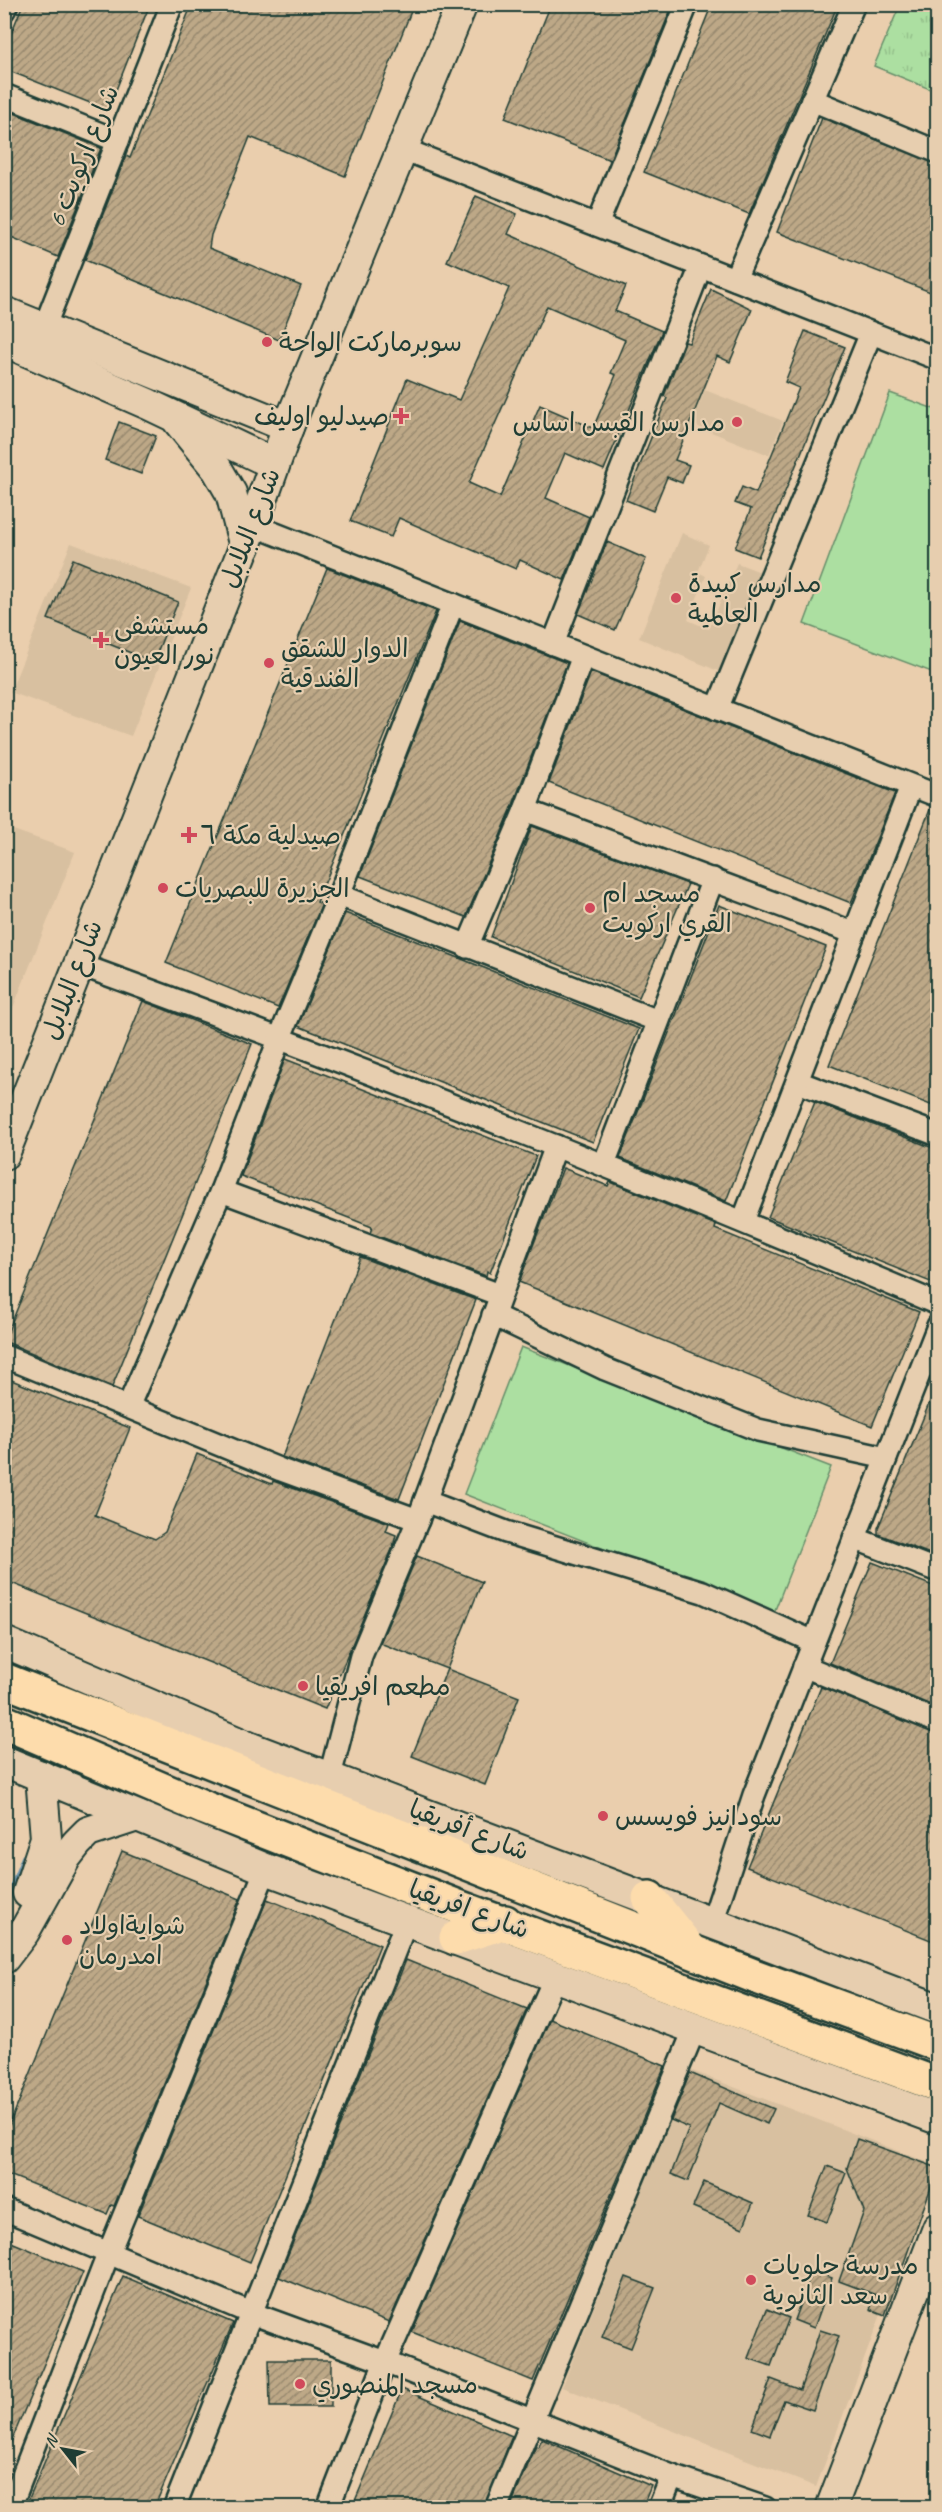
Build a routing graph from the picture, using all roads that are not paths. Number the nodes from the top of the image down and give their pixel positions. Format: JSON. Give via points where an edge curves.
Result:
{"nodes":[{"id":1,"x":7,"y":4,"type":"edge"},
{"id":2,"x":172,"y":4,"type":"edge"},
{"id":3,"x":462,"y":4,"type":"edge"},
{"id":4,"x":687,"y":4,"type":"edge"},
{"id":5,"x":854,"y":4,"type":"edge"},
{"id":6,"x":4,"y":10,"type":"edge"},
{"id":7,"x":4,"y":95,"type":"edge"},
{"id":8,"x":812,"y":100,"type":"junction"},
{"id":9,"x":118,"y":141,"type":"junction"},
{"id":10,"x":404,"y":149,"type":"junction"},
{"id":11,"x":938,"y":152,"type":"edge"},
{"id":12,"x":597,"y":225,"type":"junction"},
{"id":13,"x":701,"y":266,"type":"junction"},
{"id":14,"x":735,"y":279,"type":"junction"},
{"id":15,"x":4,"y":312,"type":"edge"},
{"id":16,"x":44,"y":328,"type":"junction"},
{"id":17,"x":871,"y":333,"type":"junction"},
{"id":18,"x":4,"y":341,"type":"edge"},
{"id":19,"x":938,"y":359,"type":"edge"},
{"id":20,"x":174,"y":416,"type":"junction"},
{"id":21,"x":288,"y":428,"type":"junction"},
{"id":22,"x":274,"y":464,"type":"junction"},
{"id":23,"x":249,"y":536,"type":"junction"},
{"id":24,"x":453,"y":604,"type":"junction"},
{"id":25,"x":553,"y":644,"type":"junction"},
{"id":26,"x":584,"y":656,"type":"junction"},
{"id":27,"x":717,"y":709,"type":"junction"},
{"id":28,"x":911,"y":786,"type":"junction"},
{"id":29,"x":938,"y":796,"type":"edge"},
{"id":30,"x":525,"y":810,"type":"junction"},
{"id":31,"x":713,"y":879,"type":"junction"},
{"id":32,"x":339,"y":895,"type":"junction"},
{"id":33,"x":854,"y":933,"type":"junction"},
{"id":34,"x":467,"y":947,"type":"junction"},
{"id":35,"x":78,"y":964,"type":"junction"},
{"id":36,"x":658,"y":1021,"type":"junction"},
{"id":37,"x":280,"y":1037,"type":"junction"},
{"id":38,"x":798,"y":1082,"type":"junction"},
{"id":39,"x":938,"y":1135,"type":"edge"},
{"id":40,"x":556,"y":1146,"type":"junction"},
{"id":41,"x":4,"y":1154,"type":"edge"},
{"id":42,"x":604,"y":1164,"type":"junction"},
{"id":43,"x":222,"y":1191,"type":"junction"},
{"id":44,"x":743,"y":1221,"type":"junction"},
{"id":45,"x":938,"y":1304,"type":"edge"},
{"id":46,"x":496,"y":1305,"type":"junction"},
{"id":47,"x":938,"y":1326,"type":"edge"},
{"id":48,"x":4,"y":1356,"type":"edge"},
{"id":49,"x":128,"y":1407,"type":"junction"},
{"id":50,"x":886,"y":1458,"type":"junction"},
{"id":51,"x":421,"y":1510,"type":"junction"},
{"id":52,"x":854,"y":1538,"type":"junction"},
{"id":53,"x":938,"y":1571,"type":"edge"},
{"id":54,"x":4,"y":1642,"type":"edge"},
{"id":55,"x":814,"y":1642,"type":"junction"},
{"id":56,"x":804,"y":1666,"type":"junction"},
{"id":57,"x":4,"y":1680,"type":"edge"},
{"id":58,"x":4,"y":1722,"type":"edge"},
{"id":59,"x":938,"y":1722,"type":"edge"},
{"id":60,"x":4,"y":1761,"type":"edge"},
{"id":61,"x":41,"y":1776,"type":"junction"},
{"id":62,"x":330,"y":1776,"type":"junction"},
{"id":63,"x":137,"y":1816,"type":"junction"},
{"id":64,"x":266,"y":1869,"type":"junction"},
{"id":65,"x":649,"y":1899,"type":"junction"},
{"id":66,"x":407,"y":1920,"type":"junction"},
{"id":67,"x":505,"y":1922,"type":"junction"},
{"id":68,"x":712,"y":1923,"type":"junction"},
{"id":69,"x":456,"y":1938,"type":"junction"},
{"id":70,"x":690,"y":1950,"type":"junction"},
{"id":71,"x":4,"y":1957,"type":"edge"},
{"id":72,"x":555,"y":1977,"type":"junction"},
{"id":73,"x":938,"y":2009,"type":"edge"},
{"id":74,"x":695,"y":2028,"type":"junction"},
{"id":75,"x":938,"y":2044,"type":"edge"},
{"id":76,"x":938,"y":2085,"type":"edge"},
{"id":77,"x":938,"y":2119,"type":"edge"},
{"id":78,"x":4,"y":2209,"type":"edge"},
{"id":79,"x":938,"y":2228,"type":"edge"},
{"id":80,"x":109,"y":2252,"type":"junction"},
{"id":81,"x":251,"y":2313,"type":"junction"},
{"id":82,"x":385,"y":2362,"type":"junction"},
{"id":83,"x":532,"y":2419,"type":"junction"},
{"id":84,"x":672,"y":2476,"type":"junction"},
{"id":85,"x":10,"y":2508,"type":"edge"},
{"id":86,"x":174,"y":2508,"type":"edge"},
{"id":87,"x":328,"y":2508,"type":"edge"},
{"id":88,"x":496,"y":2508,"type":"edge"},
{"id":89,"x":659,"y":2508,"type":"edge"},
{"id":90,"x":765,"y":2508,"type":"edge"},
{"id":91,"x":831,"y":2508,"type":"edge"}],
"edges":[{"from":1,"to":6,"type":"street"},
{"from":2,"to":9,"type":"street","name":"شارع اركويت 6"},
{"from":3,"to":10,"type":"street","name":"شارع البلابل"},
{"from":4,"to":12,"type":"street"},
{"from":5,"to":8,"type":"street"},
{"from":7,"to":9,"type":"street"},
{"from":8,"to":11,"type":"street"},
{"from":8,"to":14,"type":"street"},
{"from":9,"to":16,"type":"street","name":"شارع اركويت 6"},
{"from":10,"to":12,"type":"street"},
{"from":10,"to":21,"type":"street","name":"شارع البلابل"},
{"from":12,"to":13,"type":"street"},
{"from":13,"to":14,"type":"street"},
{"from":13,"to":25,"type":"street"},
{"from":14,"to":17,"type":"street"},
{"from":15,"to":16,"type":"street"},
{"from":16,"to":21,"type":"street"},
{"from":17,"to":19,"type":"street"},
{"from":17,"to":27,"type":"street"},
{"from":18,"to":20,"type":"street"},
{"from":20,"to":22,"type":"street"},
{"from":20,"to":23,"type":"street","via":[[217,469]]},
{"from":21,"to":22,"type":"street","name":"شارع البلابل"},
{"from":22,"to":23,"type":"street","name":"شارع البلابل"},
{"from":23,"to":24,"type":"street"},
{"from":23,"to":35,"type":"street","name":"شارع البلابل"},
{"from":24,"to":25,"type":"street"},
{"from":24,"to":32,"type":"street"},
{"from":25,"to":26,"type":"street"},
{"from":26,"to":27,"type":"street"},
{"from":26,"to":30,"type":"street"},
{"from":27,"to":28,"type":"street"},
{"from":28,"to":29,"type":"street"},
{"from":28,"to":33,"type":"street"},
{"from":30,"to":31,"type":"street"},
{"from":30,"to":34,"type":"street"},
{"from":31,"to":33,"type":"street"},
{"from":31,"to":36,"type":"street"},
{"from":32,"to":34,"type":"street"},
{"from":32,"to":37,"type":"street"},
{"from":33,"to":38,"type":"street"},
{"from":34,"to":36,"type":"street"},
{"from":35,"to":37,"type":"street"},
{"from":35,"to":41,"type":"street","name":"شارع البلابل"},
{"from":36,"to":42,"type":"street"},
{"from":37,"to":40,"type":"street"},
{"from":37,"to":43,"type":"street"},
{"from":38,"to":39,"type":"street"},
{"from":38,"to":44,"type":"street"},
{"from":40,"to":42,"type":"street"},
{"from":40,"to":46,"type":"street"},
{"from":42,"to":44,"type":"street"},
{"from":43,"to":46,"type":"street"},
{"from":43,"to":49,"type":"street"},
{"from":44,"to":45,"type":"street"},
{"from":46,"to":50,"type":"street","via":[[605,1369],[758,1430]]},
{"from":46,"to":51,"type":"street"},
{"from":47,"to":50,"type":"street"},
{"from":48,"to":49,"type":"street"},
{"from":49,"to":51,"type":"street","via":[[281,1470]]},
{"from":50,"to":52,"type":"street"},
{"from":51,"to":55,"type":"street","via":[[703,1592]]},
{"from":51,"to":62,"type":"street","via":[[361,1656]]},
{"from":52,"to":53,"type":"street"},
{"from":52,"to":55,"type":"street"},
{"from":54,"to":62,"type":"street","name":"شارع أفريقيا","via":[[251,1748]]},
{"from":55,"to":56,"type":"street"},
{"from":56,"to":59,"type":"street"},
{"from":56,"to":68,"type":"street","via":[[754,1795]]},
{"from":57,"to":70,"type":"highway","name":"شارع افريقيا"},
{"from":58,"to":67,"type":"highway","name":"شارع افريقيا","via":[[205,1808]]},
{"from":60,"to":61,"type":"street"},
{"from":61,"to":63,"type":"street"},
{"from":61,"to":71,"type":"street","via":[[46,1838]]},
{"from":62,"to":65,"type":"street","name":"شارع أفريقيا"},
{"from":63,"to":64,"type":"street"},
{"from":63,"to":71,"type":"street","via":[[88,1832],[77,1843],[24,1932]]},
{"from":64,"to":66,"type":"street"},
{"from":64,"to":80,"type":"street"},
{"from":65,"to":68,"type":"street","name":"شارع أفريقيا"},
{"from":65,"to":70,"type":"highway"},
{"from":66,"to":69,"type":"street"},
{"from":66,"to":81,"type":"street"},
{"from":67,"to":69,"type":"highway"},
{"from":67,"to":76,"type":"highway","name":"شارع افريقيا"},
{"from":68,"to":73,"type":"street","name":"شارع أفريقيا"},
{"from":69,"to":72,"type":"street"},
{"from":70,"to":75,"type":"highway","name":"شارع افريقيا"},
{"from":72,"to":74,"type":"street"},
{"from":72,"to":82,"type":"street"},
{"from":74,"to":77,"type":"street"},
{"from":74,"to":83,"type":"street"},
{"from":78,"to":80,"type":"street"},
{"from":79,"to":91,"type":"street"},
{"from":80,"to":81,"type":"street"},
{"from":80,"to":85,"type":"street"},
{"from":81,"to":82,"type":"street"},
{"from":81,"to":86,"type":"street"},
{"from":82,"to":83,"type":"street"},
{"from":82,"to":87,"type":"street"},
{"from":83,"to":84,"type":"street"},
{"from":83,"to":88,"type":"street"},
{"from":84,"to":89,"type":"street"},
{"from":84,"to":90,"type":"street"}]}
